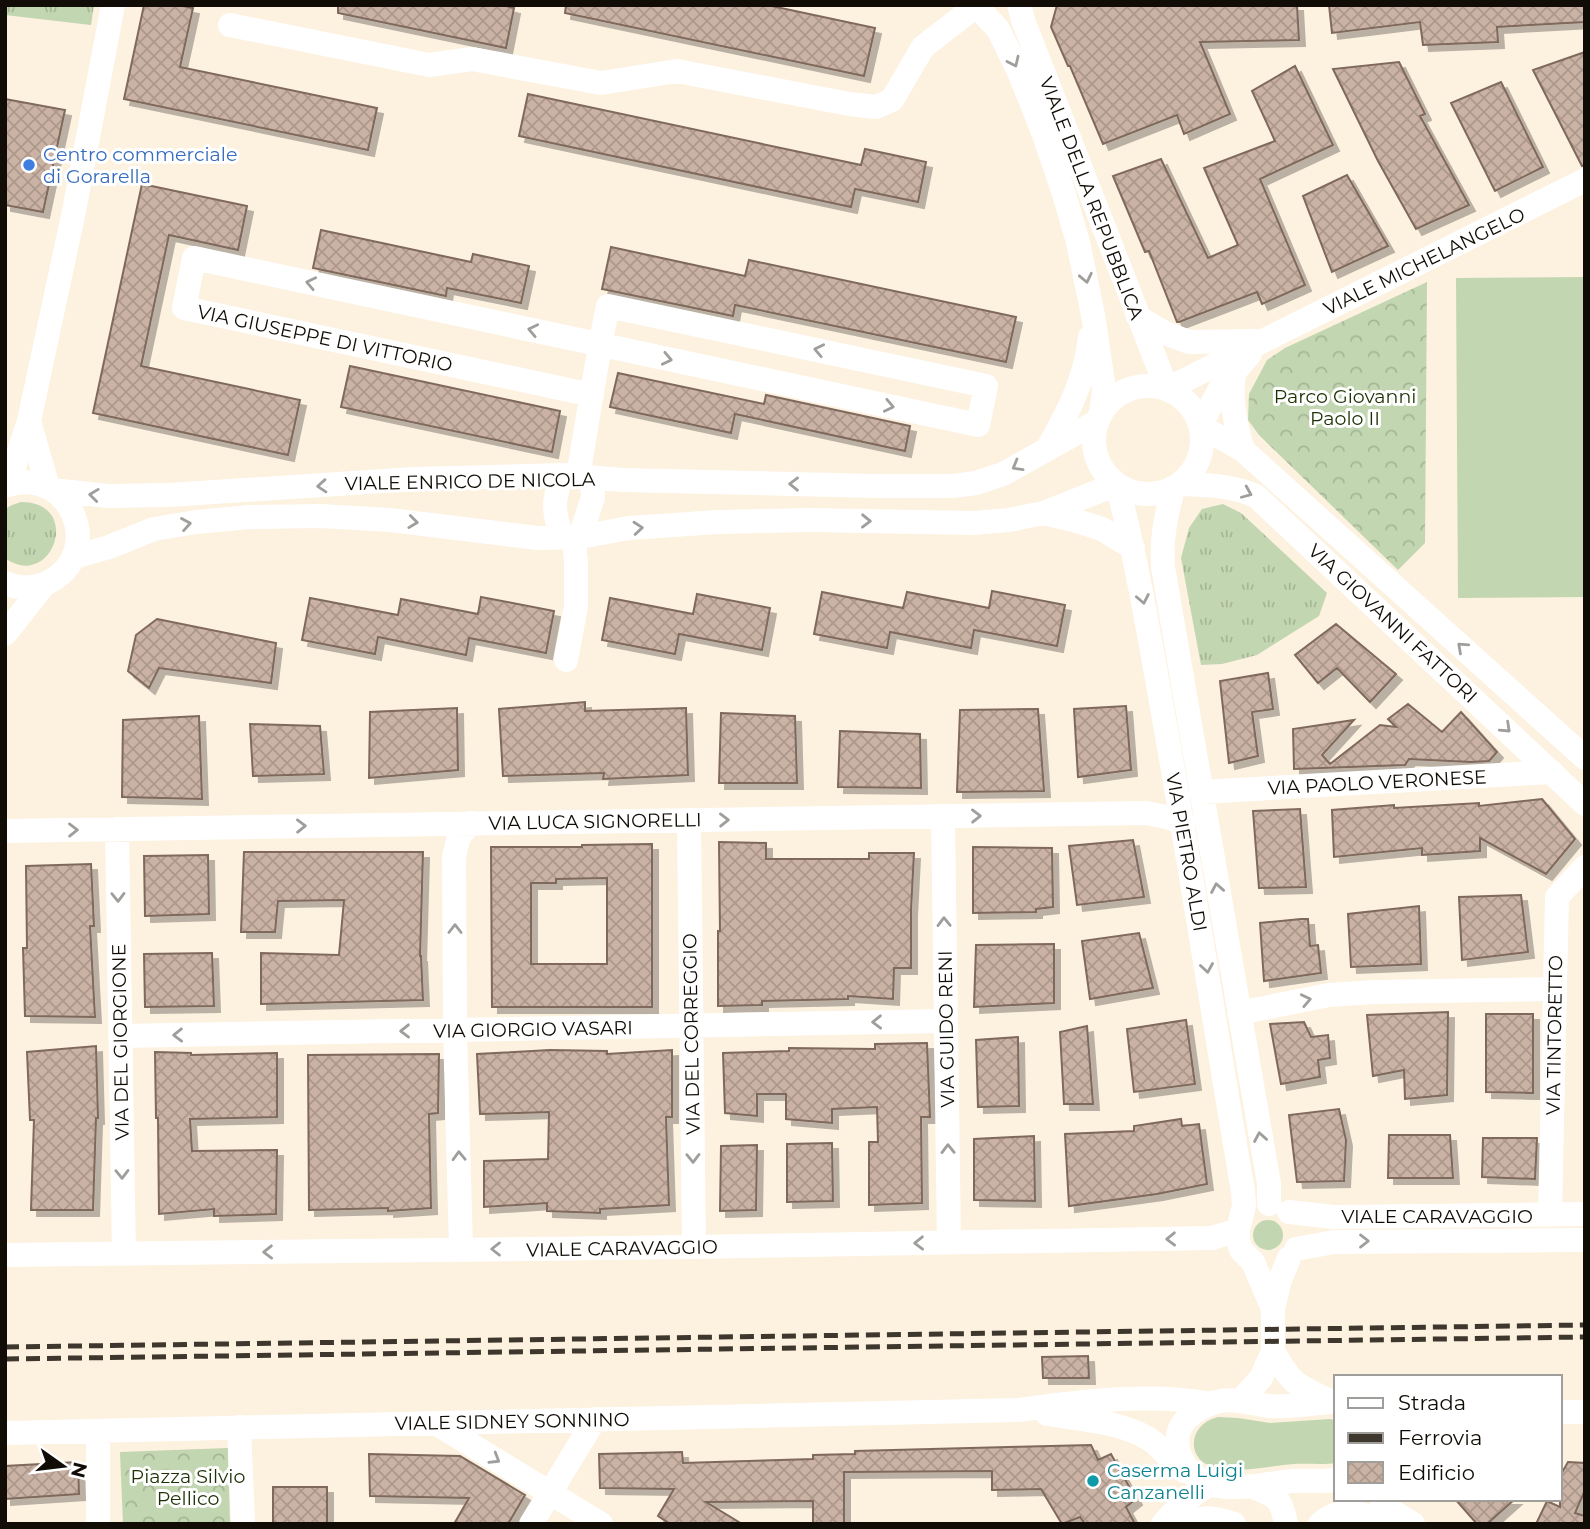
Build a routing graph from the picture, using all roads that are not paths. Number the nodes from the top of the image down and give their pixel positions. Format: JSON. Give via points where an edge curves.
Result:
{"nodes":[{"id":1,"x":113,"y":5,"type":"edge"},
{"id":2,"x":1006,"y":5,"type":"edge"},
{"id":3,"x":1019,"y":5,"type":"edge"},
{"id":4,"x":975,"y":6,"type":"edge"},
{"id":5,"x":230,"y":25,"type":"dead end"},
{"id":6,"x":1585,"y":180,"type":"edge"},
{"id":7,"x":1093,"y":315,"type":"junction"},
{"id":8,"x":1138,"y":317,"type":"junction"},
{"id":9,"x":1263,"y":341,"type":"junction"},
{"id":10,"x":600,"y":344,"type":"junction"},
{"id":11,"x":1235,"y":369,"type":"junction"},
{"id":12,"x":1167,"y":389,"type":"junction"},
{"id":13,"x":592,"y":395,"type":"junction"},
{"id":14,"x":1100,"y":417,"type":"junction"},
{"id":15,"x":30,"y":421,"type":"junction"},
{"id":16,"x":1200,"y":425,"type":"junction"},
{"id":17,"x":1047,"y":449,"type":"junction"},
{"id":18,"x":1243,"y":450,"type":"junction"},
{"id":19,"x":578,"y":476,"type":"junction"},
{"id":20,"x":1118,"y":484,"type":"junction"},
{"id":21,"x":7,"y":486,"type":"edge"},
{"id":22,"x":1177,"y":486,"type":"junction"},
{"id":23,"x":50,"y":488,"type":"junction"},
{"id":24,"x":1044,"y":513,"type":"junction"},
{"id":25,"x":572,"y":537,"type":"junction"},
{"id":26,"x":1133,"y":548,"type":"junction"},
{"id":27,"x":74,"y":556,"type":"junction"},
{"id":28,"x":5,"y":583,"type":"edge"},
{"id":29,"x":44,"y":585,"type":"junction"},
{"id":30,"x":5,"y":634,"type":"edge"},
{"id":31,"x":566,"y":660,"type":"dead end"},
{"id":32,"x":1580,"y":746,"type":"edge"},
{"id":33,"x":1552,"y":772,"type":"junction"},
{"id":34,"x":1201,"y":792,"type":"junction"},
{"id":35,"x":1585,"y":804,"type":"edge"},
{"id":36,"x":943,"y":816,"type":"junction"},
{"id":37,"x":689,"y":820,"type":"junction"},
{"id":38,"x":471,"y":823,"type":"junction"},
{"id":39,"x":1183,"y":823,"type":"junction"},
{"id":40,"x":117,"y":829,"type":"junction"},
{"id":41,"x":5,"y":831,"type":"edge"},
{"id":42,"x":1585,"y":867,"type":"edge"},
{"id":43,"x":1555,"y":989,"type":"junction"},
{"id":44,"x":1239,"y":1013,"type":"junction"},
{"id":45,"x":946,"y":1021,"type":"junction"},
{"id":46,"x":691,"y":1026,"type":"junction"},
{"id":47,"x":456,"y":1030,"type":"junction"},
{"id":48,"x":120,"y":1036,"type":"junction"},
{"id":49,"x":1279,"y":1208,"type":"junction"},
{"id":50,"x":1585,"y":1214,"type":"edge"},
{"id":51,"x":1550,"y":1215,"type":"junction"},
{"id":52,"x":1239,"y":1226,"type":"junction"},
{"id":53,"x":1585,"y":1240,"type":"edge"},
{"id":54,"x":949,"y":1242,"type":"junction"},
{"id":55,"x":694,"y":1247,"type":"junction"},
{"id":56,"x":461,"y":1249,"type":"junction"},
{"id":57,"x":124,"y":1254,"type":"junction"},
{"id":58,"x":1293,"y":1254,"type":"junction"},
{"id":59,"x":5,"y":1255,"type":"edge"},
{"id":60,"x":1252,"y":1262,"type":"junction"},
{"id":61,"x":1273,"y":1308,"type":"junction"},
{"id":62,"x":1273,"y":1350,"type":"junction"},
{"id":63,"x":1240,"y":1401,"type":"junction"},
{"id":64,"x":1334,"y":1403,"type":"edge"},
{"id":65,"x":1212,"y":1404,"type":"junction"},
{"id":66,"x":1018,"y":1410,"type":"junction"},
{"id":67,"x":1562,"y":1412,"type":"edge"},
{"id":68,"x":1585,"y":1412,"type":"edge"},
{"id":69,"x":595,"y":1419,"type":"junction"},
{"id":70,"x":437,"y":1424,"type":"junction"},
{"id":71,"x":239,"y":1427,"type":"junction"},
{"id":72,"x":98,"y":1431,"type":"junction"},
{"id":73,"x":5,"y":1433,"type":"edge"},
{"id":74,"x":1201,"y":1480,"type":"junction"},
{"id":75,"x":1334,"y":1480,"type":"edge"},
{"id":76,"x":1253,"y":1488,"type":"junction"},
{"id":77,"x":550,"y":1493,"type":"junction"},
{"id":78,"x":1387,"y":1510,"type":"edge"},
{"id":79,"x":99,"y":1524,"type":"edge"},
{"id":80,"x":243,"y":1524,"type":"edge"},
{"id":81,"x":531,"y":1524,"type":"edge"},
{"id":82,"x":601,"y":1524,"type":"edge"},
{"id":83,"x":1163,"y":1524,"type":"edge"},
{"id":84,"x":1185,"y":1524,"type":"edge"},
{"id":85,"x":1234,"y":1524,"type":"edge"},
{"id":86,"x":1286,"y":1524,"type":"edge"},
{"id":87,"x":1320,"y":1524,"type":"edge"},
{"id":88,"x":1415,"y":1524,"type":"edge"}],
"edges":[{"from":1,"to":15,"type":"street"},
{"from":2,"to":4,"type":"street","via":[[996,9]]},
{"from":3,"to":8,"type":"street","name":"VIALE DELLA REPUBBLICA"},
{"from":4,"to":5,"type":"street","via":[[923,47],[892,100],[876,107],[677,71],[601,83],[472,59],[429,65]]},
{"from":4,"to":7,"type":"street","name":"VIALE DELLA REPUBBLICA","one_way":true,"via":[[998,29],[1043,132],[1078,242]]},
{"from":6,"to":9,"type":"street","name":"VIALE MICHELANGELO"},
{"from":7,"to":14,"type":"street","name":"VIALE DELLA REPUBBLICA","via":[[1104,389]]},
{"from":7,"to":17,"type":"street","name":"VIALE ENRICO DE NICOLA","via":[[1078,390]]},
{"from":8,"to":9,"type":"street","name":"VIALE MICHELANGELO","via":[[1189,342]]},
{"from":8,"to":12,"type":"street","name":"VIALE DELLA REPUBBLICA"},
{"from":9,"to":11,"type":"street","name":"VIALE MICHELANGELO"},
{"from":9,"to":12,"type":"street","name":"VIALE MICHELANGELO"},
{"from":10,"to":10,"type":"street","name":"VIA GIUSEPPE DI VITTORIO","one_way":true,"via":[[978,425],[986,386],[608,306]]},
{"from":10,"to":13,"type":"street","name":"VIA GIUSEPPE DI VITTORIO"},
{"from":10,"to":13,"type":"street","name":"VIA GIUSEPPE DI VITTORIO","one_way":true,"via":[[194,258],[184,308]]},
{"from":11,"to":16,"type":"street","name":"VIALE MICHELANGELO"},
{"from":11,"to":18,"type":"street","via":[[1232,407]]},
{"from":12,"to":14,"type":"street","via":[[1148,386],[1130,390],[1113,399]]},
{"from":12,"to":16,"type":"street","name":"VIALE DELLA REPUBBLICA","via":[[1191,407]]},
{"from":13,"to":19,"type":"street","name":"VIA GIUSEPPE DI VITTORIO"},
{"from":14,"to":17,"type":"street","name":"VIALE ENRICO DE NICOLA"},
{"from":14,"to":20,"type":"street","name":"VIALE DELLA REPUBBLICA","via":[[1095,449],[1099,462]]},
{"from":15,"to":21,"type":"street"},
{"from":15,"to":23,"type":"street"},
{"from":16,"to":18,"type":"street","name":"VIA GIOVANNI FATTORI"},
{"from":16,"to":22,"type":"street","via":[[1198,461]]},
{"from":17,"to":19,"type":"street","name":"VIALE ENRICO DE NICOLA","one_way":true,"via":[[1003,474],[953,486]]},
{"from":32,"to":18,"type":"street","name":"VIA GIOVANNI FATTORI","one_way":true},
{"from":19,"to":23,"type":"street","name":"VIALE ENRICO DE NICOLA","one_way":true,"via":[[414,480],[168,495],[108,496]]},
{"from":19,"to":25,"type":"street","via":[[593,497]]},
{"from":19,"to":25,"type":"street","via":[[555,494],[555,519]]},
{"from":20,"to":22,"type":"street","via":[[1150,494]]},
{"from":20,"to":24,"type":"street","name":"VIALE ENRICO DE NICOLA"},
{"from":20,"to":26,"type":"street","name":"VIA PIETRO ALDI"},
{"from":21,"to":23,"type":"street","name":"VIALE ENRICO DE NICOLA","via":[[21,482]]},
{"from":22,"to":33,"type":"street","name":"VIA GIOVANNI FATTORI","one_way":true,"via":[[1227,486],[1256,496]]},
{"from":22,"to":34,"type":"street","name":"VIA PIETRO ALDI","via":[[1163,527],[1163,567]]},
{"from":23,"to":27,"type":"street","via":[[74,512],[78,542]]},
{"from":25,"to":24,"type":"street","name":"VIALE ENRICO DE NICOLA","one_way":true,"via":[[718,522],[973,523]]},
{"from":24,"to":26,"type":"street","name":"VIALE ENRICO DE NICOLA","via":[[1102,529]]},
{"from":27,"to":25,"type":"street","name":"VIALE ENRICO DE NICOLA","one_way":true,"via":[[154,529],[250,517],[376,519],[538,538]]},
{"from":25,"to":31,"type":"street","via":[[576,606]]},
{"from":26,"to":39,"type":"street","name":"VIA PIETRO ALDI","one_way":true},
{"from":27,"to":29,"type":"street"},
{"from":28,"to":29,"type":"street","via":[[28,588]]},
{"from":29,"to":30,"type":"street"},
{"from":33,"to":34,"type":"street","name":"VIA PAOLO VERONESE"},
{"from":33,"to":35,"type":"street","name":"VIA GIOVANNI FATTORI"},
{"from":44,"to":34,"type":"street","name":"VIA PIETRO ALDI","one_way":true},
{"from":37,"to":36,"type":"street","name":"VIA LUCA SIGNORELLI","one_way":true},
{"from":36,"to":39,"type":"street","name":"VIA LUCA SIGNORELLI","one_way":true,"via":[[1146,813]]},
{"from":45,"to":36,"type":"street","name":"VIA GUIDO RENI","one_way":true},
{"from":37,"to":38,"type":"street","name":"VIA LUCA SIGNORELLI"},
{"from":37,"to":46,"type":"street","name":"VIA DEL CORREGGIO"},
{"from":40,"to":38,"type":"street","name":"VIA LUCA SIGNORELLI","one_way":true},
{"from":47,"to":38,"type":"street","one_way":true,"via":[[454,857],[459,836]]},
{"from":39,"to":52,"type":"street","name":"VIA PIETRO ALDI","one_way":true,"via":[[1243,1191]]},
{"from":41,"to":40,"type":"street","name":"VIA LUCA SIGNORELLI","one_way":true},
{"from":40,"to":48,"type":"street","name":"VIA DEL GIORGIONE","one_way":true},
{"from":42,"to":43,"type":"street","name":"VIA TINTORETTO","via":[[1557,897]]},
{"from":44,"to":43,"type":"street","one_way":true,"via":[[1329,995]]},
{"from":43,"to":51,"type":"street","name":"VIA TINTORETTO"},
{"from":49,"to":44,"type":"street","name":"VIA PIETRO ALDI","one_way":true,"via":[[1269,1184]]},
{"from":45,"to":46,"type":"street","name":"VIA GIORGIO VASARI","one_way":true},
{"from":54,"to":45,"type":"street","name":"VIA GUIDO RENI","one_way":true},
{"from":46,"to":47,"type":"street","name":"VIA GIORGIO VASARI"},
{"from":46,"to":55,"type":"street","name":"VIA DEL CORREGGIO","one_way":true},
{"from":47,"to":48,"type":"street","name":"VIA GIORGIO VASARI","one_way":true},
{"from":56,"to":47,"type":"street","one_way":true},
{"from":48,"to":57,"type":"street","name":"VIA DEL GIORGIONE","one_way":true},
{"from":49,"to":51,"type":"street","name":"VIALE CARAVAGGIO","via":[[1334,1217]]},
{"from":49,"to":52,"type":"street","name":"VIALE CARAVAGGIO","via":[[1258,1206]]},
{"from":49,"to":58,"type":"street","via":[[1297,1222],[1300,1236]]},
{"from":50,"to":51,"type":"street","name":"VIALE CARAVAGGIO"},
{"from":52,"to":54,"type":"street","name":"VIALE CARAVAGGIO","one_way":true,"via":[[1212,1238]]},
{"from":52,"to":60,"type":"street","via":[[1241,1250]]},
{"from":58,"to":53,"type":"street","name":"VIALE CARAVAGGIO","one_way":true,"via":[[1334,1242]]},
{"from":54,"to":55,"type":"street","name":"VIALE CARAVAGGIO","one_way":true},
{"from":55,"to":56,"type":"street","name":"VIALE CARAVAGGIO","one_way":true},
{"from":56,"to":57,"type":"street","name":"VIALE CARAVAGGIO","one_way":true},
{"from":57,"to":59,"type":"street","name":"VIALE CARAVAGGIO"},
{"from":58,"to":60,"type":"street","name":"VIALE CARAVAGGIO","via":[[1273,1266]]},
{"from":58,"to":61,"type":"street"},
{"from":60,"to":61,"type":"street"},
{"from":61,"to":62,"type":"street"},
{"from":62,"to":63,"type":"street","via":[[1261,1378]]},
{"from":62,"to":64,"type":"street","via":[[1284,1371],[1302,1388]]},
{"from":63,"to":64,"type":"street","via":[[1271,1406]]},
{"from":63,"to":65,"type":"street"},
{"from":65,"to":66,"type":"street","name":"VIALE SIDNEY SONNINO","via":[[1146,1399]]},
{"from":65,"to":74,"type":"street","via":[[1188,1416],[1176,1441],[1182,1462]]},
{"from":66,"to":69,"type":"street","name":"VIALE SIDNEY SONNINO"},
{"from":66,"to":74,"type":"street","name":"VIALE SIDNEY SONNINO","via":[[1137,1433]]},
{"from":67,"to":68,"type":"street"},
{"from":69,"to":70,"type":"street","name":"VIALE SIDNEY SONNINO"},
{"from":69,"to":77,"type":"street"},
{"from":70,"to":71,"type":"street","name":"VIALE SIDNEY SONNINO"},
{"from":70,"to":77,"type":"street","one_way":true},
{"from":71,"to":72,"type":"street","name":"VIALE SIDNEY SONNINO"},
{"from":71,"to":80,"type":"street"},
{"from":72,"to":73,"type":"street","name":"VIALE SIDNEY SONNINO"},
{"from":72,"to":79,"type":"street"},
{"from":74,"to":76,"type":"street"},
{"from":74,"to":83,"type":"street","via":[[1194,1494]]},
{"from":75,"to":76,"type":"street"},
{"from":76,"to":86,"type":"street","via":[[1279,1500]]},
{"from":77,"to":81,"type":"street"},
{"from":77,"to":82,"type":"street"},
{"from":78,"to":87,"type":"street","via":[[1375,1519],[1337,1513]]},
{"from":78,"to":88,"type":"street","via":[[1404,1505]]},
{"from":84,"to":85,"type":"street","via":[[1210,1517]]}]}
